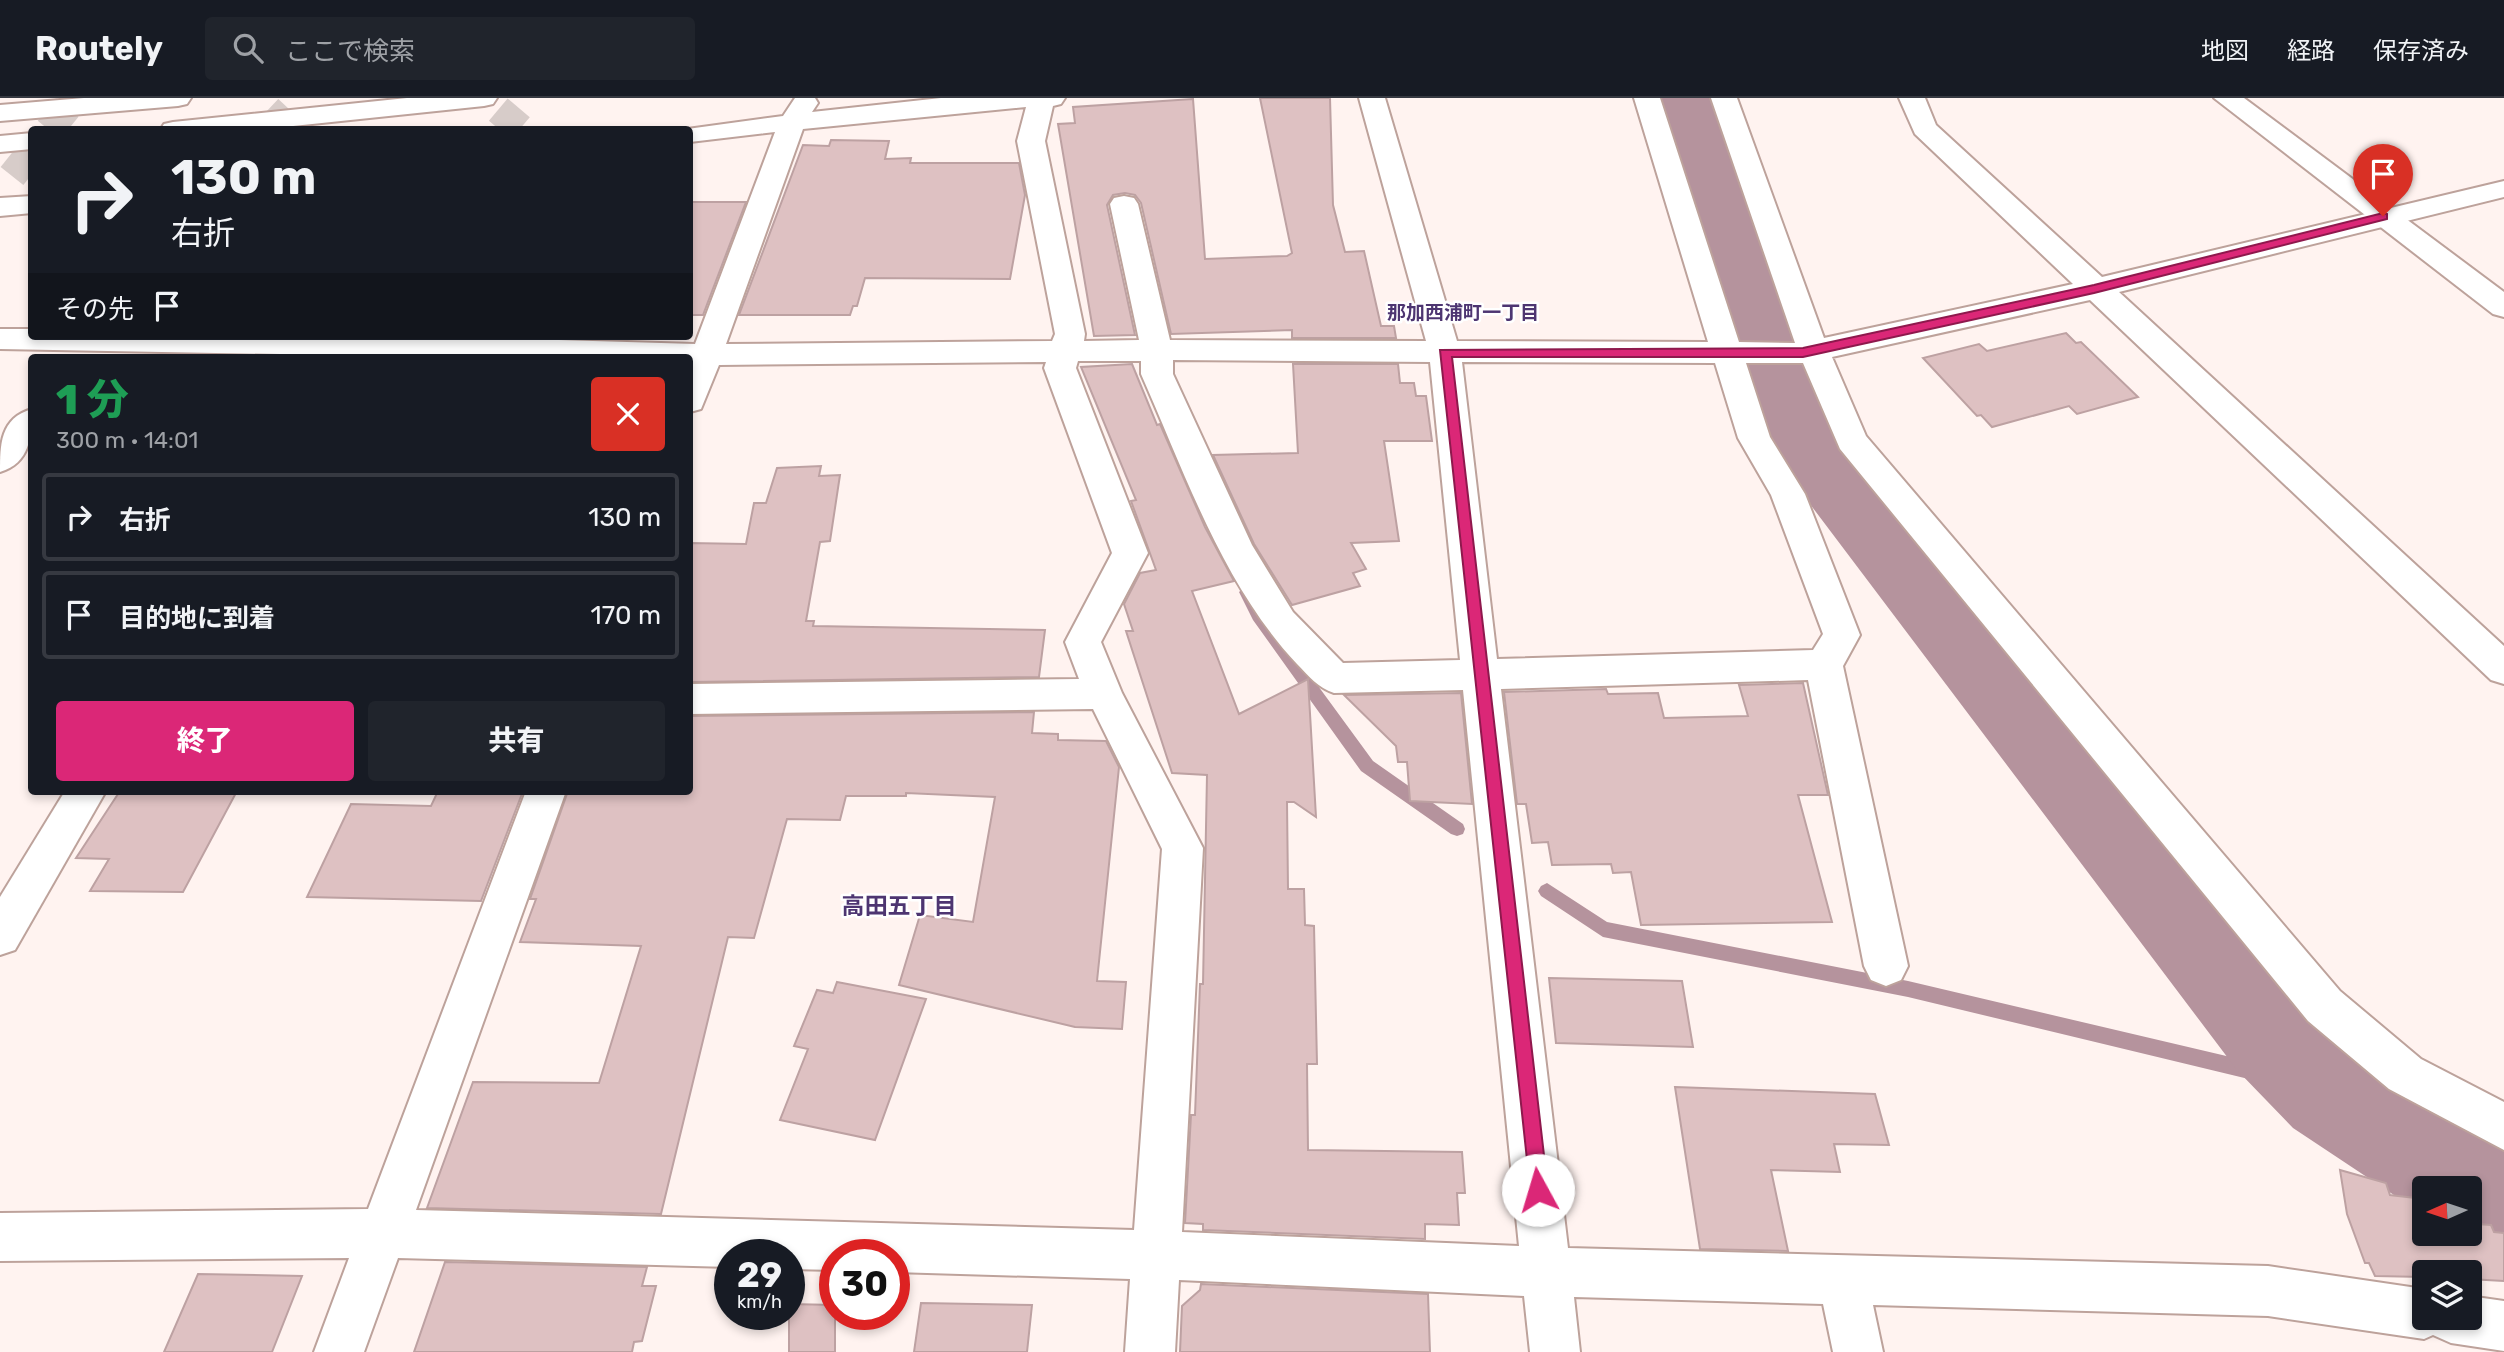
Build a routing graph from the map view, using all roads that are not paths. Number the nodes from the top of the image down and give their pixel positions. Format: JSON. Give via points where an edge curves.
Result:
{"nodes":[{"id":1,"x":178,"y":98,"type":"edge"},
{"id":2,"x":484,"y":98,"type":"edge"},
{"id":3,"x":1046,"y":98,"type":"edge"},
{"id":4,"x":1372,"y":98,"type":"edge"},
{"id":5,"x":1647,"y":98,"type":"edge"},
{"id":6,"x":1724,"y":98,"type":"edge"},
{"id":7,"x":1912,"y":98,"type":"edge"},
{"id":8,"x":2227,"y":98,"type":"edge"},
{"id":9,"x":801,"y":109,"type":"edge"},
{"id":10,"x":0,"y":113,"type":"edge"},
{"id":11,"x":212,"y":126,"type":"edge"},
{"id":12,"x":693,"y":133,"type":"edge"},
{"id":13,"x":28,"y":141,"type":"edge"},
{"id":14,"x":0,"y":144,"type":"edge"},
{"id":15,"x":2504,"y":189,"type":"edge"},
{"id":16,"x":2,"y":192,"type":"edge"},
{"id":17,"x":28,"y":202,"type":"edge"},
{"id":18,"x":1124,"y":204,"type":"dead end"},
{"id":19,"x":2383,"y":216,"type":"junction"},
{"id":20,"x":2094,"y":289,"type":"junction"},
{"id":21,"x":2504,"y":307,"type":"edge"},
{"id":22,"x":0,"y":339,"type":"edge"},
{"id":23,"x":90,"y":344,"type":"edge"},
{"id":24,"x":353,"y":346,"type":"edge"},
{"id":25,"x":1067,"y":350,"type":"junction"},
{"id":26,"x":1157,"y":350,"type":"junction"},
{"id":27,"x":1808,"y":351,"type":"junction"},
{"id":28,"x":1445,"y":353,"type":"junction"},
{"id":29,"x":1735,"y":353,"type":"junction"},
{"id":30,"x":667,"y":354,"type":"edge"},
{"id":31,"x":693,"y":355,"type":"edge"},
{"id":32,"x":706,"y":355,"type":"junction"},
{"id":33,"x":693,"y":392,"type":"edge"},
{"id":34,"x":28,"y":425,"type":"edge"},
{"id":35,"x":0,"y":460,"type":"edge"},
{"id":36,"x":1825,"y":665,"type":"junction"},
{"id":37,"x":2504,"y":669,"type":"edge"},
{"id":38,"x":1480,"y":673,"type":"junction"},
{"id":39,"x":1104,"y":694,"type":"junction"},
{"id":40,"x":693,"y":699,"type":"edge"},
{"id":41,"x":84,"y":795,"type":"edge"},
{"id":42,"x":545,"y":795,"type":"edge"},
{"id":43,"x":0,"y":936,"type":"edge"},
{"id":44,"x":1886,"y":966,"type":"dead end"},
{"id":45,"x":2504,"y":1127,"type":"edge"},
{"id":46,"x":383,"y":1233,"type":"junction"},
{"id":47,"x":5,"y":1247,"type":"edge"},
{"id":48,"x":1156,"y":1255,"type":"junction"},
{"id":49,"x":1547,"y":1272,"type":"junction"},
{"id":50,"x":1843,"y":1279,"type":"junction"},
{"id":51,"x":2412,"y":1312,"type":"edge"},
{"id":52,"x":2482,"y":1322,"type":"edge"},
{"id":53,"x":2504,"y":1325,"type":"edge"},
{"id":54,"x":339,"y":1352,"type":"edge"},
{"id":55,"x":1150,"y":1352,"type":"edge"},
{"id":56,"x":1555,"y":1352,"type":"edge"},
{"id":57,"x":1858,"y":1352,"type":"edge"}],
"edges":[{"from":1,"to":10,"type":"main road"},
{"from":2,"to":11,"type":"main road"},
{"from":3,"to":9,"type":"main road"},
{"from":3,"to":25,"type":"main road","via":[[1031,141],[1070,334]]},
{"from":4,"to":28,"type":"main road"},
{"from":5,"to":29,"type":"main road"},
{"from":6,"to":27,"type":"main road"},
{"from":7,"to":20,"type":"main road","via":[[1924,128]]},
{"from":8,"to":19,"type":"main road"},
{"from":9,"to":12,"type":"main road"},
{"from":9,"to":32,"type":"main road"},
{"from":13,"to":14,"type":"main road"},
{"from":15,"to":19,"type":"main road"},
{"from":16,"to":17,"type":"main road"},
{"from":18,"to":26,"type":"main road"},
{"from":19,"to":20,"type":"main road"},
{"from":19,"to":21,"type":"main road"},
{"from":20,"to":27,"type":"main road"},
{"from":20,"to":37,"type":"main road"},
{"from":22,"to":23,"type":"main road"},
{"from":23,"to":24,"type":"main road"},
{"from":24,"to":30,"type":"main road"},
{"from":25,"to":26,"type":"main road"},
{"from":25,"to":32,"type":"main road"},
{"from":25,"to":39,"type":"main road","via":[[1060,368],[1130,553],[1083,642]]},
{"from":26,"to":28,"type":"main road"},
{"from":26,"to":38,"type":"main road","via":[[1157,374],[1236,548],[1280,622],[1334,678]]},
{"from":27,"to":29,"type":"main road"},
{"from":27,"to":45,"type":"main road","via":[[1852,441],[2324,1006],[2405,1074]]},
{"from":28,"to":29,"type":"main road"},
{"from":28,"to":38,"type":"main road"},
{"from":29,"to":36,"type":"main road","via":[[1754,438],[1788,494],[1842,635]]},
{"from":31,"to":32,"type":"main road"},
{"from":32,"to":33,"type":"main road"},
{"from":34,"to":35,"type":"main road"},
{"from":36,"to":38,"type":"main road"},
{"from":36,"to":44,"type":"main road"},
{"from":38,"to":49,"type":"main road"},
{"from":39,"to":40,"type":"main road"},
{"from":39,"to":48,"type":"main road","via":[[1183,848]]},
{"from":41,"to":43,"type":"main road"},
{"from":42,"to":46,"type":"main road"},
{"from":46,"to":47,"type":"main road"},
{"from":46,"to":48,"type":"main road"},
{"from":46,"to":54,"type":"main road"},
{"from":48,"to":49,"type":"main road"},
{"from":48,"to":55,"type":"main road"},
{"from":49,"to":50,"type":"main road"},
{"from":49,"to":56,"type":"main road"},
{"from":50,"to":51,"type":"main road","via":[[2268,1291]]},
{"from":50,"to":57,"type":"main road"},
{"from":52,"to":53,"type":"main road"}]}
